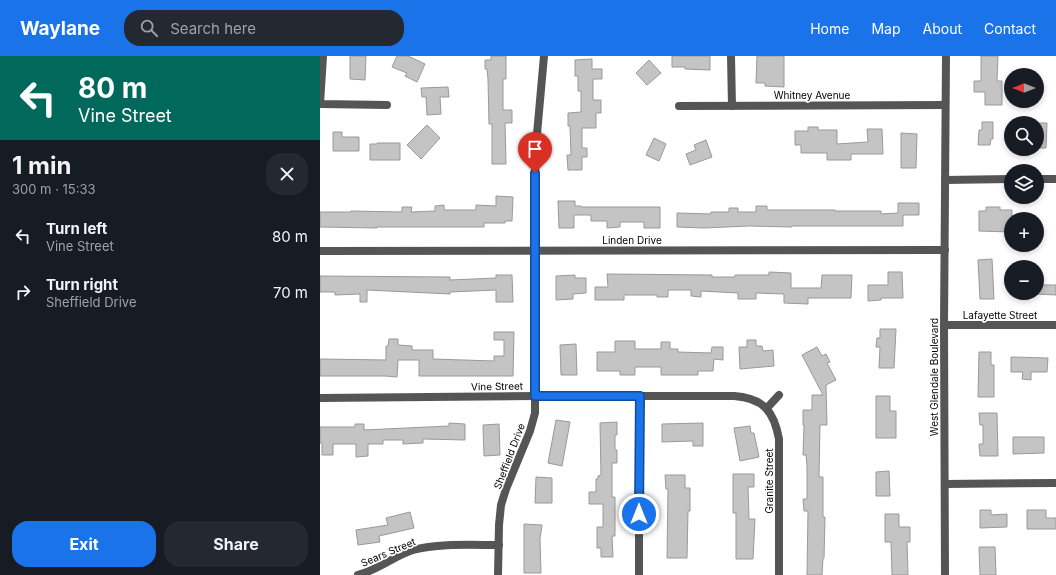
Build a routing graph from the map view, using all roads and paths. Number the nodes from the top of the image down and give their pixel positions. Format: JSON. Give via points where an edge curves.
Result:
{"nodes":[{"id":1,"x":323,"y":56,"type":"edge"},
{"id":2,"x":544,"y":56,"type":"edge"},
{"id":3,"x":731,"y":56,"type":"edge"},
{"id":4,"x":946,"y":56,"type":"edge"},
{"id":5,"x":320,"y":104,"type":"edge"},
{"id":6,"x":387,"y":105,"type":"dead end"},
{"id":7,"x":945,"y":105,"type":"junction"},
{"id":8,"x":680,"y":106,"type":"dead end"},
{"id":9,"x":732,"y":106,"type":"junction"},
{"id":10,"x":1004,"y":179,"type":"edge"},
{"id":11,"x":1044,"y":179,"type":"edge"},
{"id":12,"x":1056,"y":179,"type":"edge"},
{"id":13,"x":945,"y":180,"type":"junction"},
{"id":14,"x":536,"y":250,"type":"junction"},
{"id":15,"x":945,"y":250,"type":"junction"},
{"id":16,"x":320,"y":251,"type":"edge"},
{"id":17,"x":944,"y":325,"type":"junction"},
{"id":18,"x":1056,"y":325,"type":"edge"},
{"id":19,"x":779,"y":395,"type":"dead end"},
{"id":20,"x":535,"y":396,"type":"junction"},
{"id":21,"x":640,"y":396,"type":"junction"},
{"id":22,"x":320,"y":398,"type":"edge"},
{"id":23,"x":767,"y":408,"type":"junction"},
{"id":24,"x":1056,"y":483,"type":"edge"},
{"id":25,"x":945,"y":484,"type":"junction"},
{"id":26,"x":499,"y":545,"type":"junction"},
{"id":27,"x":358,"y":575,"type":"edge"},
{"id":28,"x":498,"y":575,"type":"edge"},
{"id":29,"x":638,"y":575,"type":"edge"},
{"id":30,"x":779,"y":575,"type":"edge"},
{"id":31,"x":945,"y":575,"type":"edge"}],
"edges":[{"from":1,"to":5,"type":"street"},
{"from":2,"to":14,"type":"street","name":"Sheffield Drive","via":[[535,173]]},
{"from":3,"to":9,"type":"street"},
{"from":4,"to":7,"type":"street","name":"West Glendale Boulevard"},
{"from":5,"to":6,"type":"street"},
{"from":7,"to":9,"type":"street","name":"Whitney Avenue"},
{"from":7,"to":13,"type":"street","name":"West Glendale Boulevard"},
{"from":8,"to":9,"type":"street","name":"Whitney Avenue"},
{"from":10,"to":13,"type":"street"},
{"from":11,"to":12,"type":"street"},
{"from":13,"to":15,"type":"street","name":"West Glendale Boulevard"},
{"from":14,"to":15,"type":"street","name":"Linden Drive"},
{"from":14,"to":16,"type":"street","name":"Linden Drive"},
{"from":14,"to":20,"type":"street","name":"Sheffield Drive"},
{"from":15,"to":17,"type":"street","name":"West Glendale Boulevard"},
{"from":17,"to":18,"type":"street","name":"Lafayette Street"},
{"from":17,"to":25,"type":"street","name":"West Glendale Boulevard"},
{"from":19,"to":23,"type":"street"},
{"from":20,"to":21,"type":"street","name":"Vine Street"},
{"from":20,"to":22,"type":"street","name":"Vine Street"},
{"from":20,"to":26,"type":"street","name":"Sheffield Drive","via":[[535,413],[530,432],[501,505]]},
{"from":21,"to":23,"type":"street","name":"Vine Street","via":[[743,396]]},
{"from":21,"to":29,"type":"street"},
{"from":23,"to":30,"type":"street","name":"Granite Street","via":[[776,424],[779,439]]},
{"from":24,"to":25,"type":"street"},
{"from":25,"to":31,"type":"street","name":"West Glendale Boulevard"},
{"from":26,"to":27,"type":"street","name":"Sears Street","via":[[428,546],[412,550]]},
{"from":26,"to":28,"type":"street","name":"Sheffield Drive"}]}
